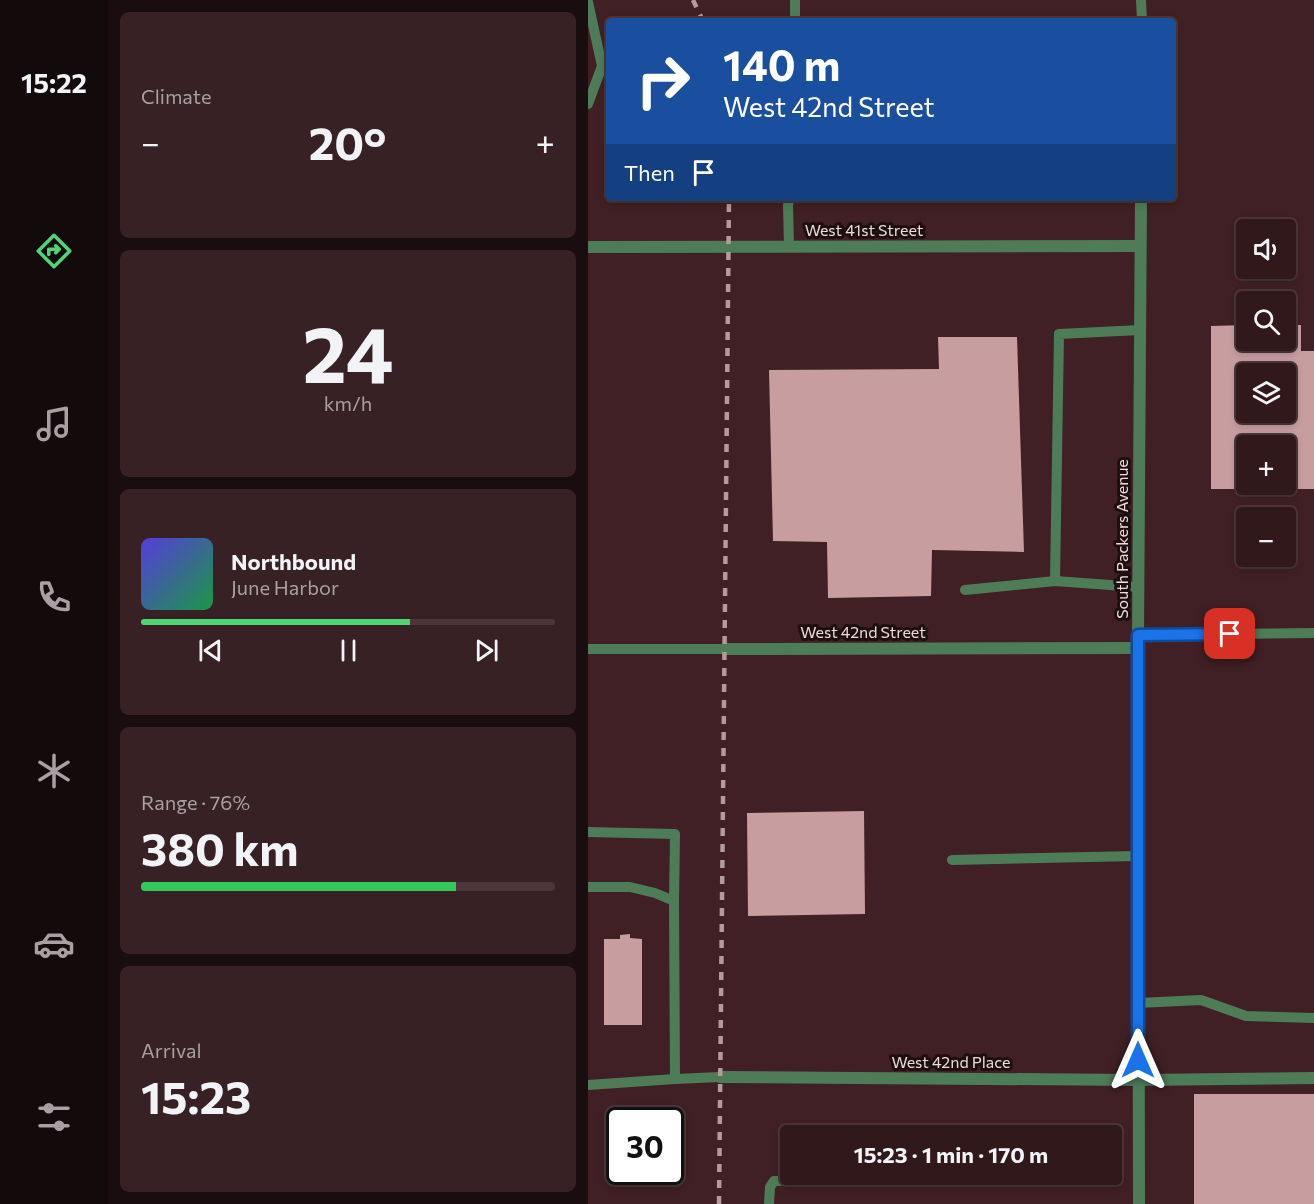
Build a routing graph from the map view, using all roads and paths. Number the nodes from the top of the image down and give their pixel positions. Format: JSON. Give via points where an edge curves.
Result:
{"nodes":[{"id":1,"x":795,"y":0,"type":"edge"},
{"id":2,"x":1141,"y":0,"type":"edge"},
{"id":3,"x":588,"y":2,"type":"edge"},
{"id":4,"x":795,"y":18,"type":"edge"},
{"id":5,"x":1142,"y":18,"type":"edge"},
{"id":6,"x":588,"y":104,"type":"edge"},
{"id":7,"x":789,"y":201,"type":"edge"},
{"id":8,"x":1141,"y":201,"type":"edge"},
{"id":9,"x":1140,"y":246,"type":"junction"},
{"id":10,"x":588,"y":247,"type":"edge"},
{"id":11,"x":789,"y":247,"type":"junction"},
{"id":12,"x":1140,"y":330,"type":"junction"},
{"id":13,"x":1055,"y":581,"type":"junction"},
{"id":14,"x":1138,"y":587,"type":"junction"},
{"id":15,"x":965,"y":590,"type":"dead end"},
{"id":16,"x":1314,"y":633,"type":"edge"},
{"id":17,"x":1138,"y":641,"type":"junction"},
{"id":18,"x":588,"y":649,"type":"edge"},
{"id":19,"x":725,"y":649,"type":"joint"},
{"id":20,"x":588,"y":832,"type":"edge"},
{"id":21,"x":1138,"y":856,"type":"junction"},
{"id":22,"x":952,"y":860,"type":"dead end"},
{"id":23,"x":588,"y":887,"type":"edge"},
{"id":24,"x":674,"y":901,"type":"junction"},
{"id":25,"x":1138,"y":1003,"type":"junction"},
{"id":26,"x":1314,"y":1018,"type":"edge"},
{"id":27,"x":720,"y":1077,"type":"joint"},
{"id":28,"x":1314,"y":1078,"type":"edge"},
{"id":29,"x":675,"y":1079,"type":"junction"},
{"id":30,"x":1138,"y":1080,"type":"junction"},
{"id":31,"x":588,"y":1085,"type":"edge"},
{"id":32,"x":780,"y":1181,"type":"edge"},
{"id":33,"x":769,"y":1204,"type":"edge"},
{"id":34,"x":1139,"y":1204,"type":"edge"}],
"edges":[{"from":1,"to":4,"type":"lane"},
{"from":2,"to":5,"type":"lane"},
{"from":3,"to":6,"type":"lane","via":[[602,66]]},
{"from":7,"to":11,"type":"lane"},
{"from":8,"to":9,"type":"street","name":"South Packers Avenue"},
{"from":9,"to":11,"type":"street","name":"West 41st Street"},
{"from":9,"to":12,"type":"street","name":"South Packers Avenue"},
{"from":10,"to":11,"type":"street","name":"West 41st Street"},
{"from":12,"to":13,"type":"lane","via":[[1059,334]]},
{"from":12,"to":14,"type":"street","name":"South Packers Avenue"},
{"from":13,"to":14,"type":"lane"},
{"from":13,"to":15,"type":"lane"},
{"from":14,"to":17,"type":"street","name":"South Packers Avenue"},
{"from":16,"to":17,"type":"lane","name":"West 42nd Street"},
{"from":17,"to":19,"type":"street","name":"West 42nd Street"},
{"from":17,"to":21,"type":"street","name":"South Packers Avenue"},
{"from":18,"to":19,"type":"lane","name":"West 42nd Street"},
{"from":20,"to":24,"type":"lane","via":[[675,834]]},
{"from":21,"to":22,"type":"lane"},
{"from":21,"to":25,"type":"street","name":"South Packers Avenue"},
{"from":23,"to":24,"type":"lane","via":[[630,887]]},
{"from":24,"to":29,"type":"lane"},
{"from":25,"to":26,"type":"lane","via":[[1201,1000],[1246,1016]]},
{"from":25,"to":30,"type":"street","name":"South Packers Avenue"},
{"from":27,"to":29,"type":"lane","name":"West 42nd Place"},
{"from":27,"to":30,"type":"street","name":"West 42nd Place"},
{"from":28,"to":30,"type":"street","name":"West 42nd Place"},
{"from":29,"to":31,"type":"lane","name":"West 42nd Place"},
{"from":30,"to":34,"type":"street","name":"South Packers Avenue"},
{"from":32,"to":33,"type":"lane","via":[[774,1181],[770,1187]]}]}
